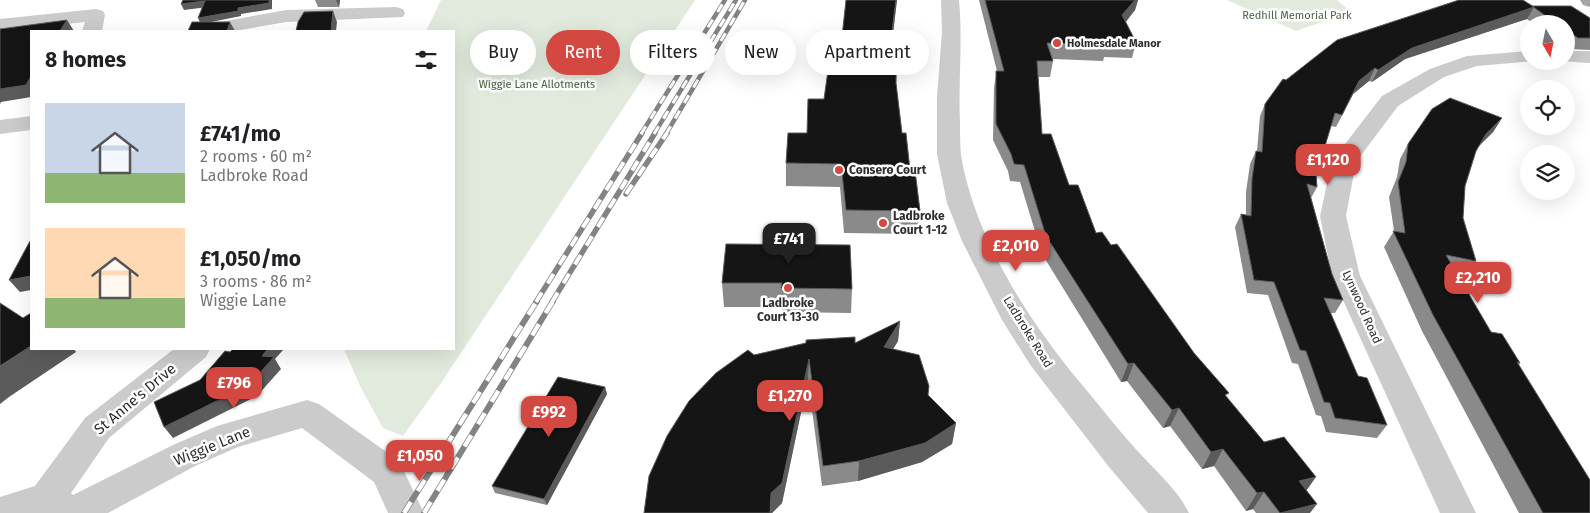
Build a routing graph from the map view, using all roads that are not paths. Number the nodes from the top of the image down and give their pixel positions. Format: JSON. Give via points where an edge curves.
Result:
{"nodes":[{"id":1,"x":950,"y":0,"type":"edge"},
{"id":2,"x":399,"y":6,"type":"edge"},
{"id":3,"x":290,"y":8,"type":"edge"},
{"id":4,"x":0,"y":25,"type":"edge"},
{"id":5,"x":92,"y":30,"type":"edge"},
{"id":6,"x":208,"y":30,"type":"edge"},
{"id":7,"x":387,"y":30,"type":"edge"},
{"id":8,"x":1520,"y":57,"type":"edge"},
{"id":9,"x":1575,"y":57,"type":"edge"},
{"id":10,"x":1590,"y":57,"type":"edge"},
{"id":11,"x":30,"y":122,"type":"edge"},
{"id":12,"x":0,"y":127,"type":"edge"},
{"id":13,"x":194,"y":350,"type":"edge"},
{"id":14,"x":62,"y":509,"type":"edge"},
{"id":15,"x":2,"y":513,"type":"edge"},
{"id":16,"x":406,"y":513,"type":"edge"},
{"id":17,"x":1171,"y":513,"type":"edge"},
{"id":18,"x":1458,"y":513,"type":"edge"}],
"edges":[{"from":1,"to":17,"type":"street","name":"Ladbroke Road","via":[[949,154],[960,203],[975,241],[1017,320],[1042,358],[1121,457]]},
{"from":2,"to":3,"type":"street"},
{"from":2,"to":7,"type":"street"},
{"from":3,"to":6,"type":"street"},
{"from":4,"to":5,"type":"street","via":[[23,15],[96,15]]},
{"from":8,"to":18,"type":"street","name":"Lynwood Road","via":[[1474,60],[1437,73],[1390,101],[1344,161],[1333,216],[1346,276]]},
{"from":9,"to":10,"type":"street"},
{"from":11,"to":12,"type":"street"},
{"from":13,"to":14,"type":"street","name":"St Anne's Drive","via":[[97,428]]},
{"from":14,"to":15,"type":"street","via":[[24,504]]},
{"from":14,"to":16,"type":"street","name":"Wiggie Lane","via":[[128,486],[229,436],[306,413],[387,472]]}]}
